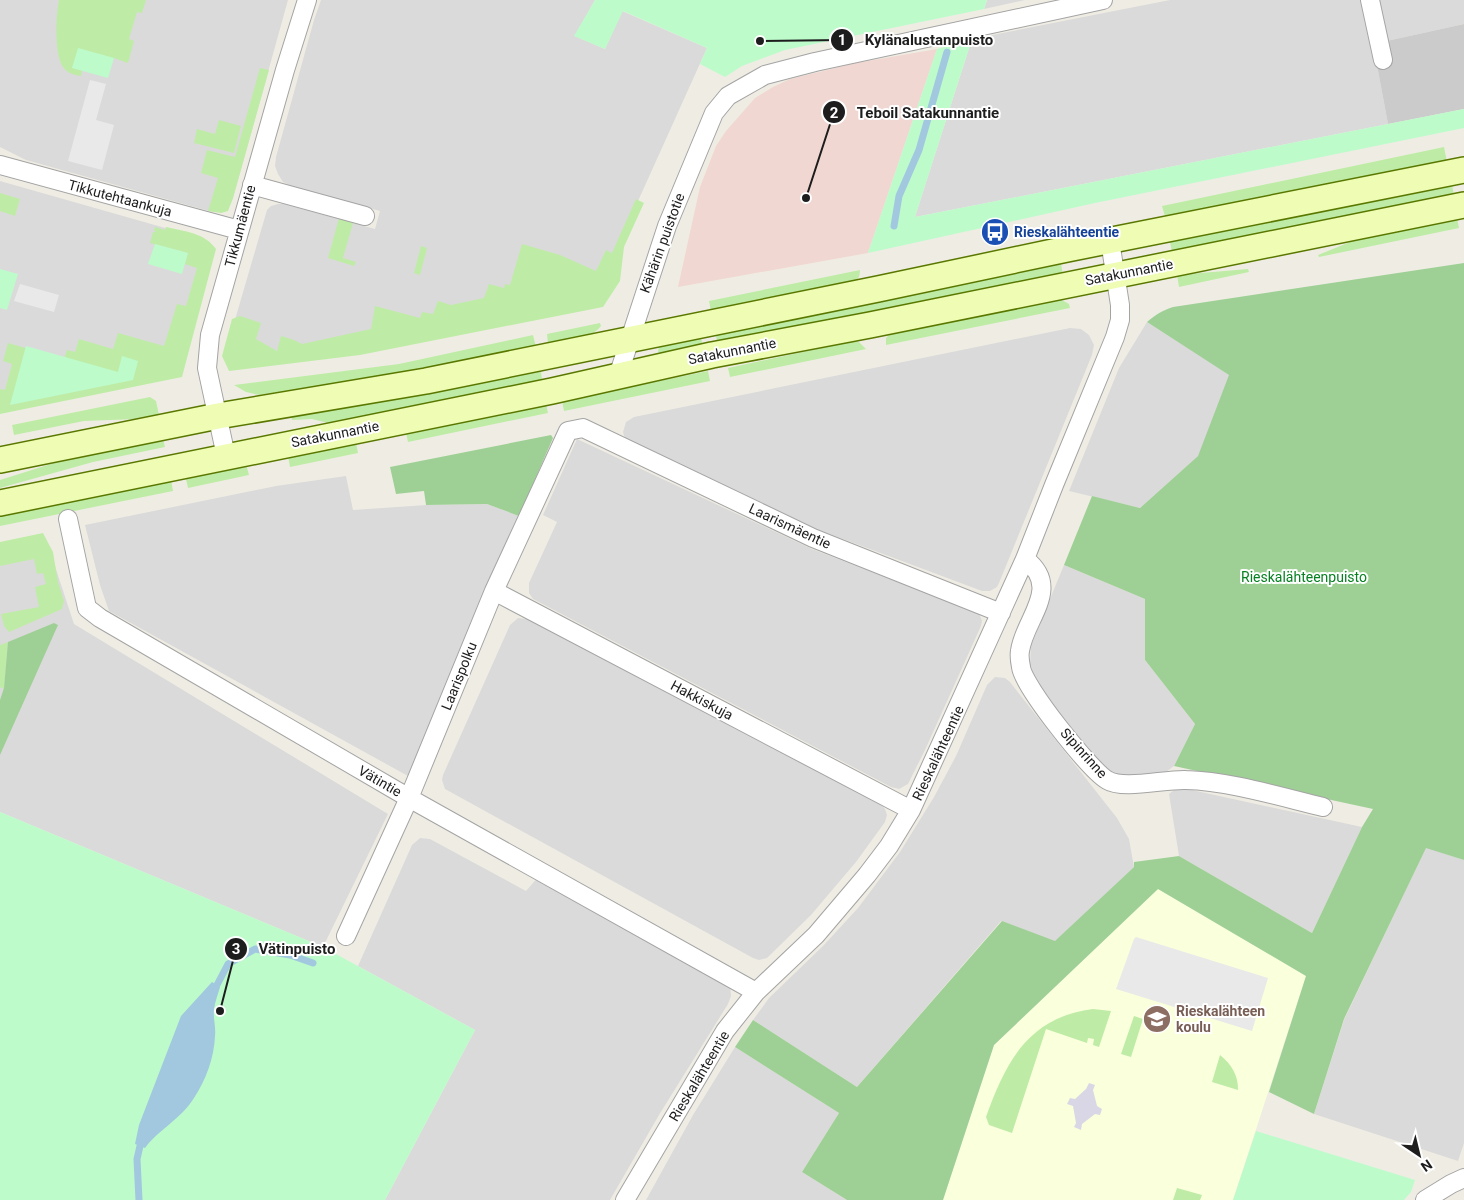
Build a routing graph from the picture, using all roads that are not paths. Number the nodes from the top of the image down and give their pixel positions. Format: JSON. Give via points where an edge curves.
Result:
{"nodes":[{"id":1,"x":307,"y":0,"type":"edge"},
{"id":2,"x":1103,"y":0,"type":"edge"},
{"id":3,"x":1370,"y":0,"type":"edge"},
{"id":4,"x":1383,"y":60,"type":"dead end"},
{"id":5,"x":0,"y":165,"type":"edge"},
{"id":6,"x":1464,"y":170,"type":"edge"},
{"id":7,"x":252,"y":185,"type":"junction"},
{"id":8,"x":1464,"y":205,"type":"edge"},
{"id":9,"x":365,"y":216,"type":"dead end"},
{"id":10,"x":239,"y":230,"type":"junction"},
{"id":11,"x":1110,"y":241,"type":"junction"},
{"id":12,"x":1116,"y":275,"type":"junction"},
{"id":13,"x":628,"y":340,"type":"junction"},
{"id":14,"x":618,"y":376,"type":"junction"},
{"id":15,"x":218,"y":416,"type":"junction"},
{"id":16,"x":583,"y":428,"type":"joint"},
{"id":17,"x":226,"y":456,"type":"junction"},
{"id":18,"x":0,"y":460,"type":"edge"},
{"id":19,"x":0,"y":503,"type":"edge"},
{"id":20,"x":68,"y":519,"type":"dead end"},
{"id":21,"x":1025,"y":559,"type":"junction"},
{"id":22,"x":494,"y":591,"type":"junction"},
{"id":23,"x":1001,"y":614,"type":"junction"},
{"id":24,"x":409,"y":798,"type":"junction"},
{"id":25,"x":1323,"y":807,"type":"dead end"},
{"id":26,"x":911,"y":810,"type":"junction"},
{"id":27,"x":346,"y":936,"type":"dead end"},
{"id":28,"x":756,"y":992,"type":"junction"},
{"id":29,"x":1464,"y":1178,"type":"edge"},
{"id":30,"x":625,"y":1200,"type":"edge"},
{"id":31,"x":1426,"y":1200,"type":"edge"}],
"edges":[{"from":1,"to":7,"type":"street","name":"Tikkumäentie"},
{"from":2,"to":13,"type":"street","name":"Kähärin puistotie","via":[[815,62],[765,75],[728,96],[714,113],[667,226]]},
{"from":3,"to":4,"type":"street"},
{"from":5,"to":10,"type":"street","name":"Tikkutehtaankuja"},
{"from":6,"to":11,"type":"main road"},
{"from":7,"to":9,"type":"street"},
{"from":7,"to":10,"type":"street","name":"Tikkumäentie"},
{"from":8,"to":12,"type":"main road","name":"Satakunnantie"},
{"from":10,"to":15,"type":"street","name":"Tikkumäentie","via":[[208,352]]},
{"from":11,"to":12,"type":"street","name":"Rieskalähteentie"},
{"from":11,"to":13,"type":"main road"},
{"from":12,"to":14,"type":"main road","name":"Satakunnantie"},
{"from":12,"to":21,"type":"street","name":"Rieskalähteentie","via":[[1120,320],[1115,337]]},
{"from":13,"to":14,"type":"street","name":"Kähärin puistotie"},
{"from":13,"to":15,"type":"main road","via":[[426,381]]},
{"from":14,"to":17,"type":"main road","name":"Satakunnantie"},
{"from":15,"to":17,"type":"street","name":"Tikkumäentie"},
{"from":15,"to":18,"type":"main road"},
{"from":16,"to":22,"type":"street","name":"Laarispolku","via":[[568,431]]},
{"from":16,"to":23,"type":"street","name":"Laarismäentie","via":[[813,538]]},
{"from":17,"to":19,"type":"main road","name":"Satakunnantie"},
{"from":20,"to":24,"type":"street","name":"Vätintie","via":[[87,608]]},
{"from":21,"to":23,"type":"street","name":"Rieskalähteentie"},
{"from":21,"to":25,"type":"street","name":"Sipinrinne","via":[[1036,567],[1042,594],[1020,651],[1021,669],[1041,706],[1094,769],[1108,780],[1124,786],[1184,780],[1210,782]]},
{"from":22,"to":24,"type":"street","name":"Laarispolku"},
{"from":22,"to":26,"type":"street","name":"Hakkiskuja"},
{"from":23,"to":26,"type":"street","name":"Rieskalähteentie"},
{"from":24,"to":27,"type":"street","name":"Laarispolku"},
{"from":24,"to":28,"type":"street","name":"Vätintie"},
{"from":26,"to":28,"type":"street","name":"Rieskalähteentie","via":[[878,861],[836,912]]},
{"from":28,"to":30,"type":"street","name":"Rieskalähteentie","via":[[725,1031]]},
{"from":29,"to":31,"type":"street"}]}
